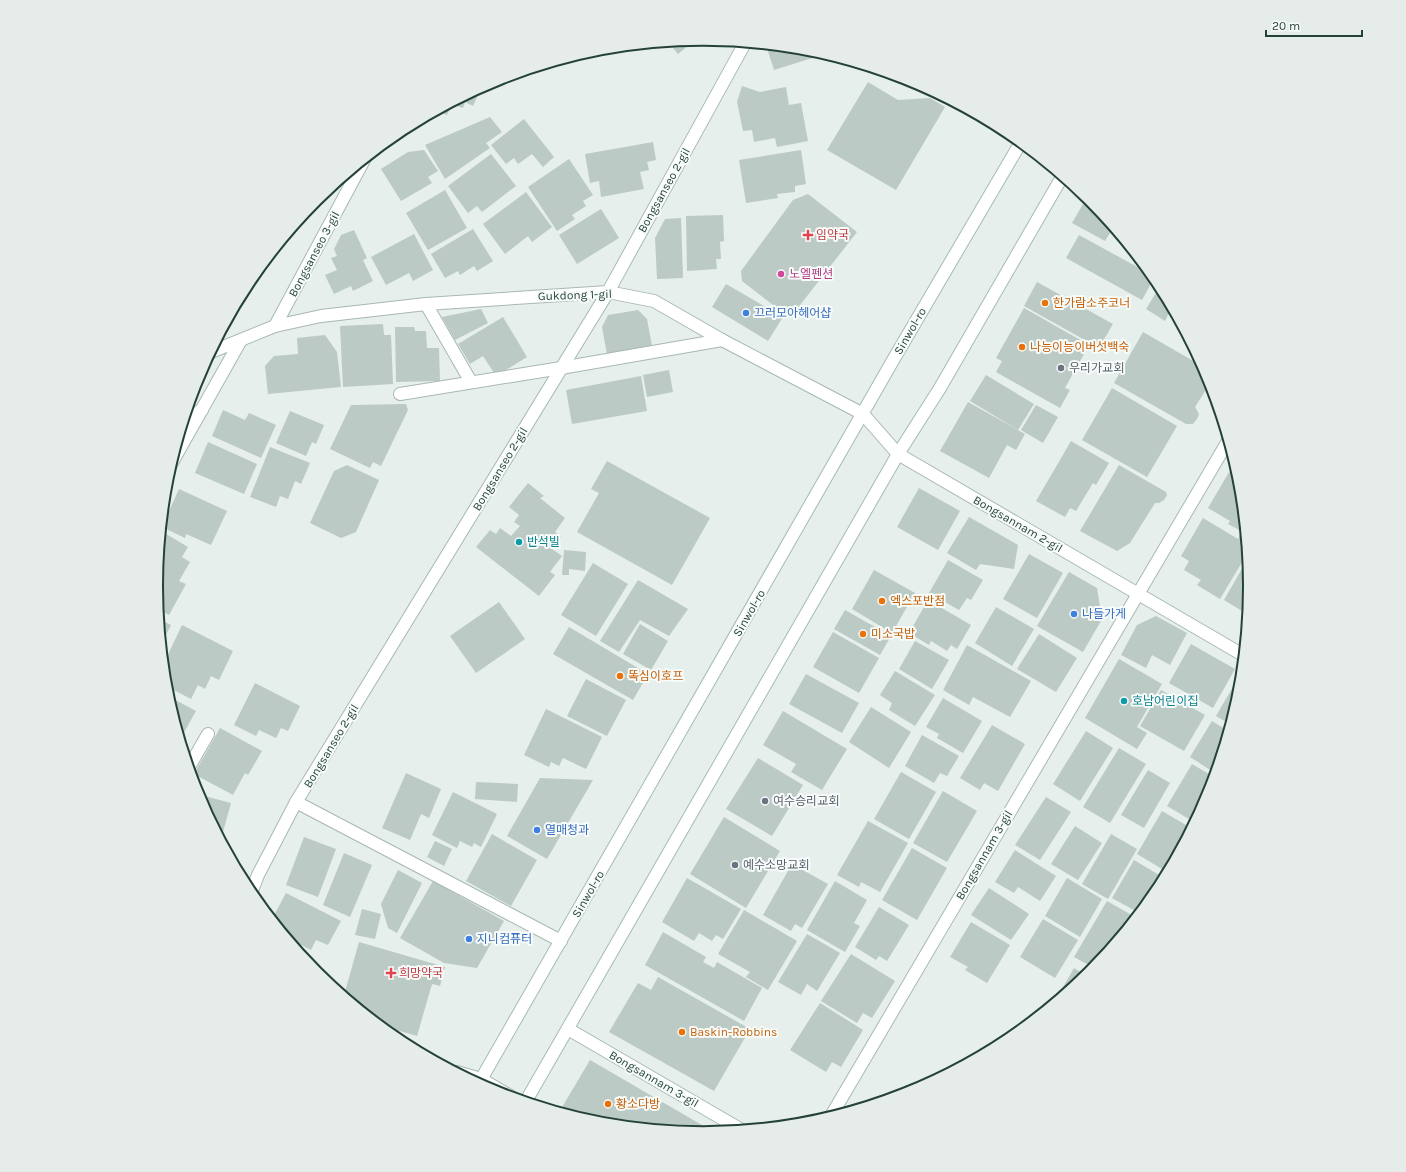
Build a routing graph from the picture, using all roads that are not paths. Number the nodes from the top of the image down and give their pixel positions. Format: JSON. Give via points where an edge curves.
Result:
{"nodes":[{"id":1,"x":743,"y":48,"type":"edge"},
{"id":2,"x":1018,"y":148,"type":"edge"},
{"id":3,"x":358,"y":171,"type":"edge"},
{"id":4,"x":1059,"y":180,"type":"edge"},
{"id":5,"x":608,"y":292,"type":"junction"},
{"id":6,"x":426,"y":304,"type":"junction"},
{"id":7,"x":275,"y":326,"type":"junction"},
{"id":8,"x":241,"y":340,"type":"junction"},
{"id":9,"x":722,"y":340,"type":"junction"},
{"id":10,"x":218,"y":349,"type":"edge"},
{"id":11,"x":561,"y":368,"type":"junction"},
{"id":12,"x":470,"y":382,"type":"junction"},
{"id":13,"x":400,"y":394,"type":"dead end"},
{"id":14,"x":202,"y":410,"type":"junction"},
{"id":15,"x":863,"y":414,"type":"junction"},
{"id":16,"x":190,"y":417,"type":"edge"},
{"id":17,"x":1225,"y":446,"type":"edge"},
{"id":18,"x":181,"y":447,"type":"edge"},
{"id":19,"x":898,"y":454,"type":"junction"},
{"id":20,"x":1138,"y":593,"type":"junction"},
{"id":21,"x":1238,"y":652,"type":"edge"},
{"id":22,"x":208,"y":734,"type":"dead end"},
{"id":23,"x":192,"y":761,"type":"edge"},
{"id":24,"x":296,"y":802,"type":"junction"},
{"id":25,"x":254,"y":886,"type":"edge"},
{"id":26,"x":561,"y":941,"type":"junction"},
{"id":27,"x":568,"y":1029,"type":"junction"},
{"id":28,"x":482,"y":1078,"type":"edge"},
{"id":29,"x":528,"y":1097,"type":"edge"},
{"id":30,"x":835,"y":1110,"type":"edge"},
{"id":31,"x":733,"y":1125,"type":"edge"}],
"edges":[{"from":1,"to":5,"type":"street","name":"Bongsanseo 2-gil"},
{"from":2,"to":15,"type":"street","name":"Sinwol-ro"},
{"from":3,"to":7,"type":"street","name":"Bongsanseo 3-gil"},
{"from":4,"to":19,"type":"street","via":[[940,388]]},
{"from":5,"to":6,"type":"street","name":"Gukdong 1-gil"},
{"from":5,"to":9,"type":"street","name":"Gukdong 1-gil","via":[[654,301]]},
{"from":5,"to":11,"type":"street","name":"Bongsanseo 2-gil"},
{"from":6,"to":7,"type":"street","name":"Gukdong 1-gil","via":[[321,316]]},
{"from":6,"to":12,"type":"street"},
{"from":7,"to":8,"type":"street","name":"Gukdong 1-gil"},
{"from":8,"to":10,"type":"street","name":"Gukdong 1-gil"},
{"from":8,"to":14,"type":"street"},
{"from":9,"to":11,"type":"street"},
{"from":9,"to":15,"type":"street","name":"Gukdong 1-gil"},
{"from":11,"to":12,"type":"street"},
{"from":11,"to":24,"type":"street","name":"Bongsanseo 2-gil"},
{"from":12,"to":13,"type":"street"},
{"from":14,"to":16,"type":"street"},
{"from":14,"to":18,"type":"street"},
{"from":15,"to":19,"type":"street","name":"Gukdong 1-gil"},
{"from":15,"to":26,"type":"street","name":"Sinwol-ro"},
{"from":17,"to":20,"type":"street"},
{"from":19,"to":20,"type":"street","name":"Bongsannam 2-gil"},
{"from":19,"to":27,"type":"street"},
{"from":20,"to":21,"type":"street","name":"Bongsannam 2-gil"},
{"from":20,"to":30,"type":"street","name":"Bongsannam 3-gil"},
{"from":22,"to":23,"type":"street"},
{"from":24,"to":25,"type":"street","name":"Bongsanseo 2-gil"},
{"from":24,"to":26,"type":"street"},
{"from":26,"to":28,"type":"street","name":"Sinwol-ro"},
{"from":27,"to":29,"type":"street"},
{"from":27,"to":31,"type":"street","name":"Bongsannam 3-gil"}]}
